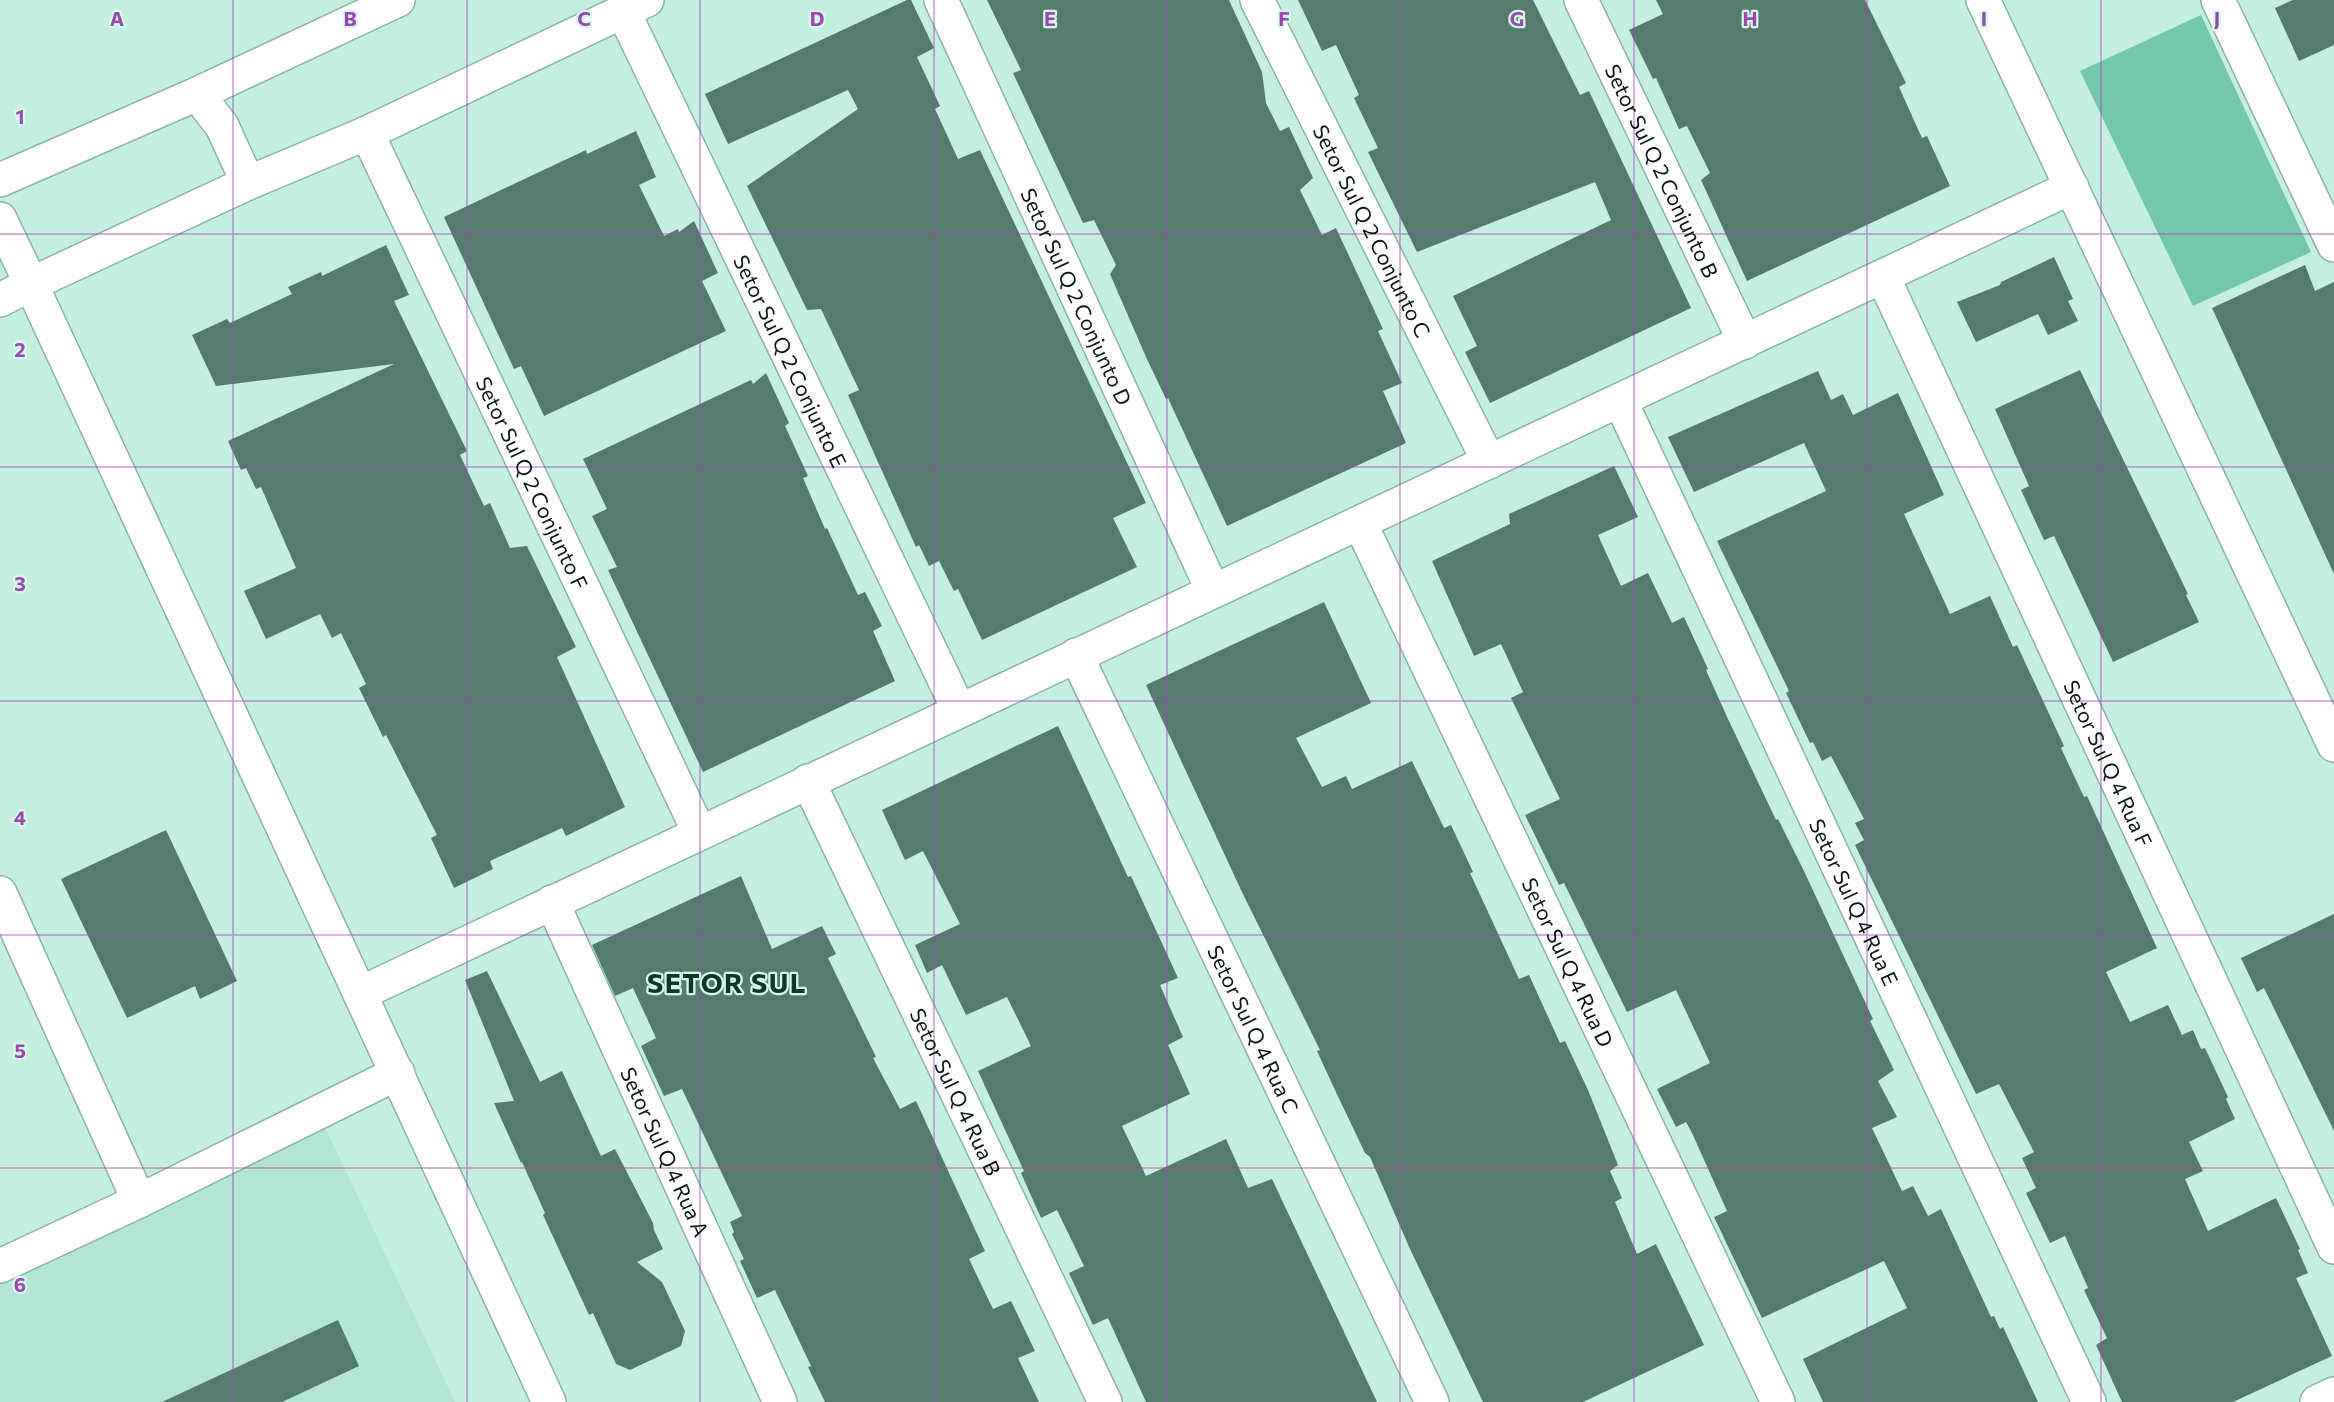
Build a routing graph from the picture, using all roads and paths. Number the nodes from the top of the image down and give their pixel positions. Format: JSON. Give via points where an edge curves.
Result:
{"nodes":[{"id":1,"x":399,"y":0,"type":"edge"},
{"id":2,"x":941,"y":0,"type":"edge"},
{"id":3,"x":1257,"y":0,"type":"edge"},
{"id":4,"x":1581,"y":0,"type":"edge"},
{"id":5,"x":1983,"y":0,"type":"edge"},
{"id":6,"x":2218,"y":0,"type":"edge"},
{"id":7,"x":635,"y":6,"type":"edge"},
{"id":8,"x":197,"y":94,"type":"junction"},
{"id":9,"x":367,"y":133,"type":"junction"},
{"id":10,"x":0,"y":180,"type":"edge"},
{"id":11,"x":248,"y":183,"type":"junction"},
{"id":12,"x":2072,"y":187,"type":"junction"},
{"id":13,"x":0,"y":219,"type":"edge"},
{"id":14,"x":2334,"y":245,"type":"edge"},
{"id":15,"x":1883,"y":277,"type":"junction"},
{"id":16,"x":31,"y":284,"type":"junction"},
{"id":17,"x":0,"y":300,"type":"edge"},
{"id":18,"x":1745,"y":342,"type":"junction"},
{"id":19,"x":1620,"y":400,"type":"junction"},
{"id":20,"x":1488,"y":462,"type":"junction"},
{"id":21,"x":1360,"y":523,"type":"junction"},
{"id":22,"x":1213,"y":591,"type":"junction"},
{"id":23,"x":1076,"y":655,"type":"junction"},
{"id":24,"x":959,"y":710,"type":"junction"},
{"id":25,"x":2330,"y":724,"type":"edge"},
{"id":26,"x":808,"y":781,"type":"junction"},
{"id":27,"x":699,"y":832,"type":"junction"},
{"id":28,"x":0,"y":893,"type":"edge"},
{"id":29,"x":552,"y":902,"type":"junction"},
{"id":30,"x":361,"y":993,"type":"junction"},
{"id":31,"x":398,"y":1073,"type":"junction"},
{"id":32,"x":139,"y":1201,"type":"junction"},
{"id":33,"x":2334,"y":1247,"type":"edge"},
{"id":34,"x":0,"y":1266,"type":"edge"},
{"id":35,"x":2334,"y":1394,"type":"edge"},
{"id":36,"x":549,"y":1402,"type":"edge"},
{"id":37,"x":780,"y":1402,"type":"edge"},
{"id":38,"x":1105,"y":1402,"type":"edge"},
{"id":39,"x":1432,"y":1402,"type":"edge"},
{"id":40,"x":1778,"y":1402,"type":"edge"},
{"id":41,"x":2089,"y":1402,"type":"edge"},
{"id":42,"x":2318,"y":1402,"type":"edge"}],
"edges":[{"from":1,"to":8,"type":"street"},
{"from":2,"to":22,"type":"street","name":"Setor Sul Q 2 Conjunto D"},
{"from":3,"to":20,"type":"street","name":"Setor Sul Q 2 Conjunto C"},
{"from":4,"to":18,"type":"street","name":"Setor Sul Q 2 Conjunto B"},
{"from":5,"to":12,"type":"street"},
{"from":6,"to":14,"type":"street"},
{"from":7,"to":9,"type":"street"},
{"from":7,"to":24,"type":"street","name":"Setor Sul Q 2 Conjunto E"},
{"from":8,"to":10,"type":"street"},
{"from":8,"to":11,"type":"street","via":[[222,126]]},
{"from":9,"to":11,"type":"street"},
{"from":9,"to":27,"type":"street","name":"Setor Sul Q 2 Conjunto F"},
{"from":11,"to":16,"type":"street"},
{"from":12,"to":15,"type":"street"},
{"from":12,"to":25,"type":"street"},
{"from":13,"to":16,"type":"street"},
{"from":15,"to":18,"type":"street"},
{"from":15,"to":33,"type":"street","name":"Setor Sul Q 4 Rua F"},
{"from":16,"to":17,"type":"street"},
{"from":16,"to":30,"type":"street"},
{"from":18,"to":19,"type":"street"},
{"from":19,"to":20,"type":"street"},
{"from":19,"to":41,"type":"street","name":"Setor Sul Q 4 Rua E"},
{"from":20,"to":21,"type":"street"},
{"from":21,"to":22,"type":"street"},
{"from":21,"to":40,"type":"street","name":"Setor Sul Q 4 Rua D"},
{"from":22,"to":23,"type":"street"},
{"from":23,"to":24,"type":"street"},
{"from":23,"to":39,"type":"street","name":"Setor Sul Q 4 Rua C"},
{"from":24,"to":26,"type":"street"},
{"from":26,"to":27,"type":"street"},
{"from":26,"to":38,"type":"street","name":"Setor Sul Q 4 Rua B"},
{"from":27,"to":29,"type":"street"},
{"from":28,"to":32,"type":"street"},
{"from":29,"to":30,"type":"street"},
{"from":29,"to":37,"type":"street","name":"Setor Sul Q 4 Rua A"},
{"from":30,"to":31,"type":"street"},
{"from":31,"to":32,"type":"street"},
{"from":31,"to":36,"type":"street"},
{"from":32,"to":34,"type":"street"},
{"from":35,"to":42,"type":"street"}]}
